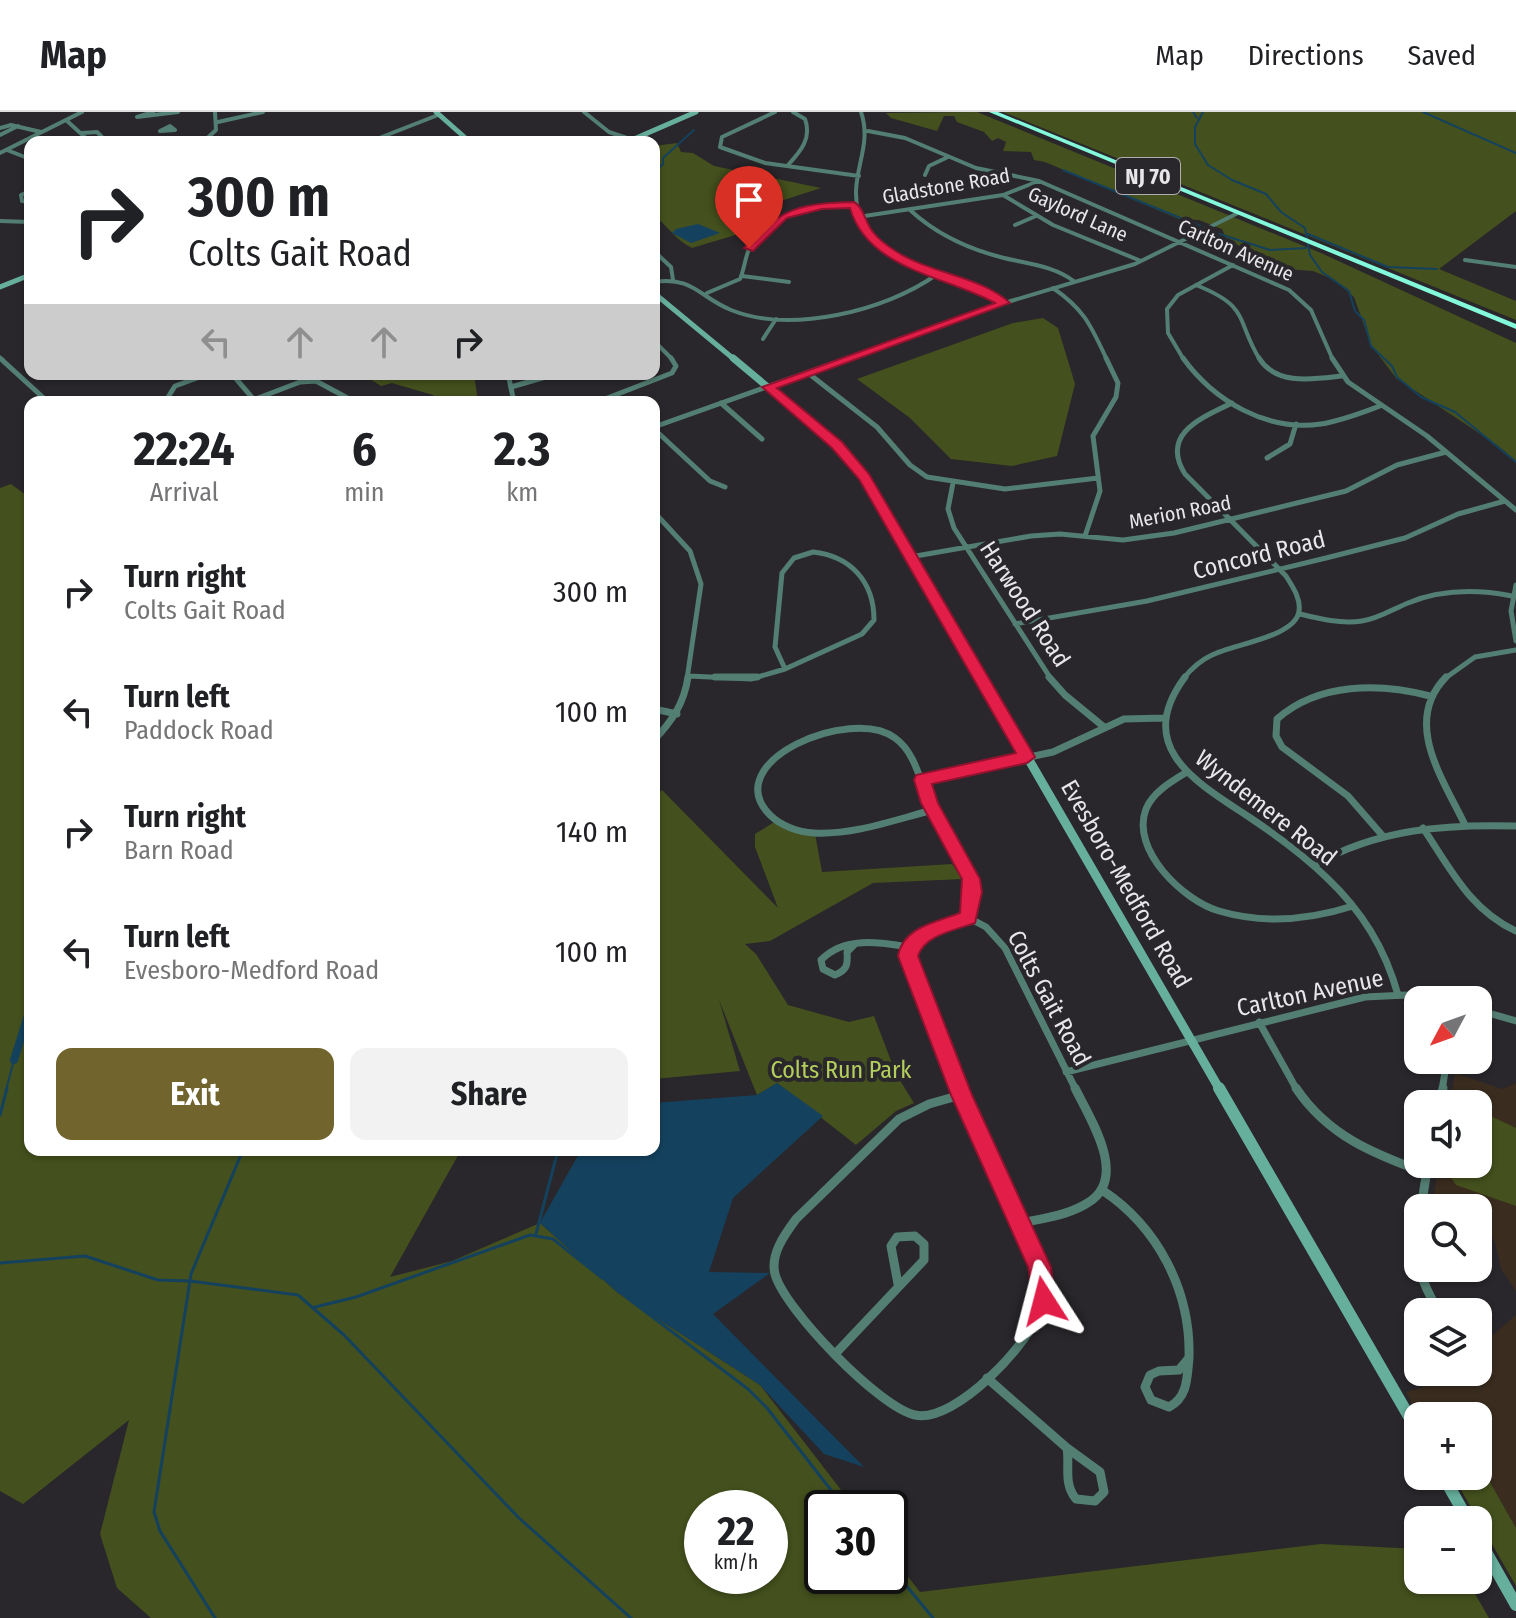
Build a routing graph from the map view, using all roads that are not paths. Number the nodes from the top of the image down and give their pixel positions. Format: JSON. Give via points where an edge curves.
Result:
{"nodes":[{"id":1,"x":82,"y":112,"type":"edge"},
{"id":2,"x":153,"y":112,"type":"edge"},
{"id":3,"x":178,"y":112,"type":"edge"},
{"id":4,"x":215,"y":112,"type":"edge"},
{"id":5,"x":263,"y":112,"type":"edge"},
{"id":6,"x":584,"y":112,"type":"edge"},
{"id":7,"x":696,"y":112,"type":"edge"},
{"id":8,"x":775,"y":112,"type":"edge"},
{"id":9,"x":793,"y":112,"type":"edge"},
{"id":10,"x":861,"y":112,"type":"edge"},
{"id":11,"x":992,"y":112,"type":"edge"},
{"id":12,"x":163,"y":113,"type":"edge"},
{"id":13,"x":437,"y":113,"type":"edge"},
{"id":14,"x":66,"y":120,"type":"junction"},
{"id":15,"x":218,"y":122,"type":"junction"},
{"id":16,"x":18,"y":126,"type":"junction"},
{"id":17,"x":170,"y":126,"type":"dead end"},
{"id":18,"x":0,"y":128,"type":"edge"},
{"id":19,"x":868,"y":131,"type":"junction"},
{"id":20,"x":41,"y":132,"type":"junction"},
{"id":21,"x":82,"y":133,"type":"dead end"},
{"id":22,"x":0,"y":135,"type":"edge"},
{"id":23,"x":33,"y":136,"type":"edge"},
{"id":24,"x":210,"y":136,"type":"edge"},
{"id":25,"x":383,"y":136,"type":"edge"},
{"id":26,"x":463,"y":136,"type":"edge"},
{"id":27,"x":618,"y":136,"type":"edge"},
{"id":28,"x":641,"y":136,"type":"edge"},
{"id":29,"x":24,"y":141,"type":"edge"},
{"id":30,"x":7,"y":150,"type":"junction"},
{"id":31,"x":0,"y":153,"type":"edge"},
{"id":32,"x":24,"y":157,"type":"edge"},
{"id":33,"x":948,"y":157,"type":"junction"},
{"id":34,"x":788,"y":165,"type":"junction"},
{"id":35,"x":925,"y":175,"type":"dead end"},
{"id":36,"x":859,"y":176,"type":"junction"},
{"id":37,"x":1039,"y":181,"type":"junction"},
{"id":38,"x":1003,"y":195,"type":"junction"},
{"id":39,"x":854,"y":205,"type":"junction"},
{"id":40,"x":910,"y":210,"type":"junction"},
{"id":41,"x":1238,"y":213,"type":"junction"},
{"id":42,"x":1036,"y":216,"type":"junction"},
{"id":43,"x":858,"y":217,"type":"junction"},
{"id":44,"x":0,"y":221,"type":"edge"},
{"id":45,"x":24,"y":222,"type":"edge"},
{"id":46,"x":1015,"y":225,"type":"dead end"},
{"id":47,"x":1180,"y":242,"type":"junction"},
{"id":48,"x":1309,"y":242,"type":"junction"},
{"id":49,"x":660,"y":257,"type":"edge"},
{"id":50,"x":1465,"y":260,"type":"dead end"},
{"id":51,"x":1141,"y":261,"type":"junction"},
{"id":52,"x":1233,"y":265,"type":"junction"},
{"id":53,"x":1516,"y":267,"type":"edge"},
{"id":54,"x":936,"y":275,"type":"junction"},
{"id":55,"x":742,"y":276,"type":"junction"},
{"id":56,"x":24,"y":277,"type":"edge"},
{"id":57,"x":673,"y":280,"type":"junction"},
{"id":58,"x":660,"y":281,"type":"edge"},
{"id":59,"x":789,"y":282,"type":"dead end"},
{"id":60,"x":1075,"y":282,"type":"junction"},
{"id":61,"x":1196,"y":285,"type":"junction"},
{"id":62,"x":0,"y":287,"type":"edge"},
{"id":63,"x":1053,"y":288,"type":"junction"},
{"id":64,"x":707,"y":293,"type":"junction"},
{"id":65,"x":660,"y":298,"type":"edge"},
{"id":66,"x":1004,"y":303,"type":"junction"},
{"id":67,"x":776,"y":319,"type":"junction"},
{"id":68,"x":1516,"y":327,"type":"edge"},
{"id":69,"x":1516,"y":335,"type":"edge"},
{"id":70,"x":763,"y":339,"type":"dead end"},
{"id":71,"x":660,"y":347,"type":"edge"},
{"id":72,"x":0,"y":358,"type":"edge"},
{"id":73,"x":808,"y":373,"type":"junction"},
{"id":74,"x":1342,"y":376,"type":"junction"},
{"id":75,"x":660,"y":378,"type":"edge"},
{"id":76,"x":24,"y":380,"type":"edge"},
{"id":77,"x":24,"y":380,"type":"edge"},
{"id":78,"x":189,"y":380,"type":"edge"},
{"id":79,"x":237,"y":380,"type":"edge"},
{"id":80,"x":301,"y":380,"type":"edge"},
{"id":81,"x":317,"y":380,"type":"edge"},
{"id":82,"x":509,"y":380,"type":"edge"},
{"id":83,"x":535,"y":380,"type":"edge"},
{"id":84,"x":654,"y":380,"type":"edge"},
{"id":85,"x":511,"y":387,"type":"junction"},
{"id":86,"x":768,"y":387,"type":"junction"},
{"id":87,"x":41,"y":396,"type":"edge"},
{"id":88,"x":166,"y":396,"type":"edge"},
{"id":89,"x":250,"y":396,"type":"edge"},
{"id":90,"x":265,"y":396,"type":"edge"},
{"id":91,"x":346,"y":396,"type":"edge"},
{"id":92,"x":513,"y":396,"type":"edge"},
{"id":93,"x":613,"y":396,"type":"edge"},
{"id":94,"x":721,"y":403,"type":"junction"},
{"id":95,"x":1232,"y":403,"type":"junction"},
{"id":96,"x":1380,"y":406,"type":"junction"},
{"id":97,"x":1296,"y":424,"type":"junction"},
{"id":98,"x":660,"y":426,"type":"edge"},
{"id":99,"x":660,"y":434,"type":"edge"},
{"id":100,"x":762,"y":439,"type":"dead end"},
{"id":101,"x":1446,"y":452,"type":"junction"},
{"id":102,"x":1267,"y":458,"type":"dead end"},
{"id":103,"x":1098,"y":478,"type":"junction"},
{"id":104,"x":953,"y":483,"type":"junction"},
{"id":105,"x":725,"y":487,"type":"dead end"},
{"id":106,"x":1505,"y":501,"type":"junction"},
{"id":107,"x":1516,"y":510,"type":"edge"},
{"id":108,"x":660,"y":518,"type":"edge"},
{"id":109,"x":1231,"y":519,"type":"junction"},
{"id":110,"x":1085,"y":536,"type":"junction"},
{"id":111,"x":967,"y":547,"type":"junction"},
{"id":112,"x":910,"y":557,"type":"junction"},
{"id":113,"x":1279,"y":568,"type":"junction"},
{"id":114,"x":1516,"y":585,"type":"edge"},
{"id":115,"x":1512,"y":596,"type":"junction"},
{"id":116,"x":1300,"y":614,"type":"junction"},
{"id":117,"x":1015,"y":624,"type":"junction"},
{"id":118,"x":1516,"y":641,"type":"edge"},
{"id":119,"x":1516,"y":650,"type":"edge"},
{"id":120,"x":785,"y":669,"type":"junction"},
{"id":121,"x":689,"y":676,"type":"junction"},
{"id":122,"x":1430,"y":696,"type":"junction"},
{"id":123,"x":660,"y":710,"type":"edge"},
{"id":124,"x":677,"y":714,"type":"junction"},
{"id":125,"x":1165,"y":718,"type":"junction"},
{"id":126,"x":1104,"y":727,"type":"junction"},
{"id":127,"x":660,"y":733,"type":"edge"},
{"id":128,"x":1027,"y":757,"type":"junction"},
{"id":129,"x":1187,"y":772,"type":"junction"},
{"id":130,"x":922,"y":780,"type":"junction"},
{"id":131,"x":933,"y":810,"type":"junction"},
{"id":132,"x":1465,"y":825,"type":"junction"},
{"id":133,"x":1516,"y":826,"type":"edge"},
{"id":134,"x":1423,"y":828,"type":"junction"},
{"id":135,"x":1382,"y":835,"type":"junction"},
{"id":136,"x":1314,"y":865,"type":"junction"},
{"id":137,"x":1353,"y":906,"type":"junction"},
{"id":138,"x":969,"y":918,"type":"junction"},
{"id":139,"x":1516,"y":931,"type":"edge"},
{"id":140,"x":854,"y":945,"type":"junction"},
{"id":141,"x":909,"y":947,"type":"junction"},
{"id":142,"x":1398,"y":995,"type":"junction"},
{"id":143,"x":1404,"y":996,"type":"edge"},
{"id":144,"x":1492,"y":1014,"type":"edge"},
{"id":145,"x":1516,"y":1021,"type":"edge"},
{"id":146,"x":1259,"y":1022,"type":"junction"},
{"id":147,"x":1189,"y":1040,"type":"junction"},
{"id":148,"x":1066,"y":1072,"type":"junction"},
{"id":149,"x":961,"y":1095,"type":"junction"},
{"id":150,"x":1404,"y":1161,"type":"edge"},
{"id":151,"x":1102,"y":1190,"type":"junction"},
{"id":152,"x":1022,"y":1223,"type":"junction"},
{"id":153,"x":898,"y":1284,"type":"junction"},
{"id":154,"x":837,"y":1352,"type":"junction"},
{"id":155,"x":1189,"y":1358,"type":"junction"},
{"id":156,"x":987,"y":1378,"type":"junction"},
{"id":157,"x":1404,"y":1408,"type":"edge"},
{"id":158,"x":1067,"y":1448,"type":"junction"},
{"id":159,"x":1492,"y":1563,"type":"edge"},
{"id":160,"x":1516,"y":1605,"type":"edge"}],
"edges":[{"from":1,"to":14,"type":"street"},
{"from":2,"to":12,"type":"street","via":[[137,117]]},
{"from":3,"to":12,"type":"street"},
{"from":4,"to":15,"type":"street"},
{"from":5,"to":15,"type":"street"},
{"from":6,"to":27,"type":"street"},
{"from":7,"to":28,"type":"street"},
{"from":8,"to":34,"type":"street","via":[[726,135],[719,145],[729,153]]},
{"from":9,"to":34,"type":"street","via":[[808,128],[804,147]]},
{"from":10,"to":19,"type":"street"},
{"from":11,"to":41,"type":"highway","number":"NJ 70"},
{"from":12,"to":17,"type":"street"},
{"from":13,"to":25,"type":"street"},
{"from":13,"to":26,"type":"street"},
{"from":14,"to":20,"type":"street"},
{"from":14,"to":21,"type":"street"},
{"from":15,"to":24,"type":"street"},
{"from":16,"to":18,"type":"street"},
{"from":16,"to":20,"type":"street"},
{"from":16,"to":22,"type":"street"},
{"from":19,"to":33,"type":"street","name":"Carlton Avenue","via":[[905,138]]},
{"from":19,"to":36,"type":"street"},
{"from":20,"to":23,"type":"street"},
{"from":29,"to":30,"type":"street"},
{"from":30,"to":31,"type":"street"},
{"from":30,"to":32,"type":"street"},
{"from":33,"to":35,"type":"street","via":[[929,166]]},
{"from":33,"to":37,"type":"street","name":"Carlton Avenue"},
{"from":34,"to":36,"type":"street"},
{"from":36,"to":39,"type":"street"},
{"from":37,"to":38,"type":"street","name":"Gladstone Road"},
{"from":37,"to":47,"type":"street","name":"Carlton Avenue"},
{"from":38,"to":40,"type":"street","name":"Gladstone Road"},
{"from":38,"to":42,"type":"street","name":"Gaylord Lane"},
{"from":39,"to":43,"type":"street"},
{"from":39,"to":55,"type":"street","via":[[822,206],[779,218],[751,245]]},
{"from":40,"to":43,"type":"street","name":"Gladstone Road"},
{"from":40,"to":60,"type":"street","via":[[954,242],[1055,270]]},
{"from":41,"to":47,"type":"street"},
{"from":41,"to":48,"type":"highway","number":"NJ 70"},
{"from":42,"to":46,"type":"street"},
{"from":42,"to":51,"type":"street","name":"Gaylord Lane"},
{"from":43,"to":54,"type":"street","via":[[877,243]]},
{"from":44,"to":45,"type":"street"},
{"from":47,"to":51,"type":"street"},
{"from":47,"to":52,"type":"street","name":"Carlton Avenue"},
{"from":48,"to":68,"type":"highway","number":"NJ 70"},
{"from":48,"to":69,"type":"highway","number":"NJ 70"},
{"from":49,"to":57,"type":"street","via":[[670,266]]},
{"from":50,"to":53,"type":"street"},
{"from":51,"to":60,"type":"street"},
{"from":52,"to":61,"type":"street"},
{"from":52,"to":74,"type":"street","name":"Carlton Avenue","via":[[1304,301]]},
{"from":54,"to":66,"type":"street"},
{"from":54,"to":67,"type":"street","via":[[908,292],[834,317]]},
{"from":55,"to":59,"type":"street"},
{"from":55,"to":64,"type":"street"},
{"from":56,"to":62,"type":"street"},
{"from":57,"to":58,"type":"street"},
{"from":57,"to":64,"type":"street"},
{"from":60,"to":63,"type":"street"},
{"from":61,"to":74,"type":"street","via":[[1240,314],[1267,369],[1297,379]]},
{"from":61,"to":95,"type":"street","via":[[1170,303],[1167,331],[1192,374]]},
{"from":63,"to":66,"type":"street"},
{"from":63,"to":103,"type":"street","via":[[1087,317],[1118,383],[1116,397],[1093,436]]},
{"from":64,"to":67,"type":"street","via":[[731,310]]},
{"from":65,"to":86,"type":"street","name":"Evesboro-Medford Road"},
{"from":66,"to":73,"type":"street"},
{"from":67,"to":70,"type":"street"},
{"from":71,"to":75,"type":"street","via":[[675,363],[672,373]]},
{"from":72,"to":76,"type":"street"},
{"from":73,"to":86,"type":"street"},
{"from":73,"to":104,"type":"street","via":[[877,427],[918,471]]},
{"from":74,"to":96,"type":"street","name":"Carlton Avenue"},
{"from":77,"to":87,"type":"street"},
{"from":78,"to":88,"type":"street"},
{"from":79,"to":89,"type":"street"},
{"from":80,"to":90,"type":"street"},
{"from":81,"to":91,"type":"street"},
{"from":82,"to":85,"type":"street"},
{"from":83,"to":85,"type":"street"},
{"from":84,"to":93,"type":"street"},
{"from":85,"to":92,"type":"street"},
{"from":86,"to":94,"type":"street"},
{"from":86,"to":112,"type":"street","name":"Evesboro-Medford Road","via":[[852,460]]},
{"from":94,"to":98,"type":"street"},
{"from":94,"to":100,"type":"street"},
{"from":95,"to":97,"type":"street","via":[[1257,416]]},
{"from":95,"to":109,"type":"street","via":[[1193,424],[1175,454],[1181,469]]},
{"from":96,"to":97,"type":"street","via":[[1328,423]]},
{"from":96,"to":101,"type":"street","name":"Carlton Avenue"},
{"from":97,"to":102,"type":"street","via":[[1290,444]]},
{"from":99,"to":105,"type":"street","via":[[710,481]]},
{"from":101,"to":106,"type":"street","name":"Carlton Avenue"},
{"from":101,"to":109,"type":"street","name":"Merion Road","via":[[1397,465],[1346,491]]},
{"from":103,"to":104,"type":"street","via":[[1013,489]]},
{"from":103,"to":110,"type":"street","via":[[1100,496]]},
{"from":104,"to":111,"type":"street","name":"Harwood Road","via":[[949,513]]},
{"from":106,"to":107,"type":"street","name":"Carlton Avenue"},
{"from":106,"to":113,"type":"street","name":"Concord Road","via":[[1458,514],[1405,538]]},
{"from":108,"to":121,"type":"street","via":[[686,546],[699,572]]},
{"from":109,"to":110,"type":"street","name":"Merion Road","via":[[1140,539]]},
{"from":109,"to":113,"type":"street"},
{"from":110,"to":111,"type":"street","name":"Merion Road","via":[[1022,537]]},
{"from":111,"to":112,"type":"street","name":"Merion Road"},
{"from":111,"to":117,"type":"street","name":"Harwood Road"},
{"from":112,"to":128,"type":"street","name":"Evesboro-Medford Road"},
{"from":113,"to":116,"type":"street","via":[[1297,593]]},
{"from":113,"to":117,"type":"street","name":"Concord Road","via":[[1147,601]]},
{"from":114,"to":115,"type":"street"},
{"from":115,"to":116,"type":"street","via":[[1459,589],[1360,621]]},
{"from":115,"to":118,"type":"street"},
{"from":116,"to":125,"type":"street","via":[[1280,633],[1228,648],[1198,664],[1175,692]]},
{"from":117,"to":126,"type":"street","name":"Harwood Road","via":[[1053,682]]},
{"from":119,"to":122,"type":"street","via":[[1471,658]]},
{"from":120,"to":120,"type":"street","via":[[775,647],[784,569],[806,553],[840,558],[851,565],[867,593],[875,615],[872,625]]},
{"from":120,"to":121,"type":"street","via":[[751,679]]},
{"from":121,"to":124,"type":"street"},
{"from":122,"to":132,"type":"street","via":[[1424,714],[1427,743]]},
{"from":122,"to":135,"type":"street","via":[[1367,686],[1297,705],[1277,719],[1276,736],[1287,753],[1348,796]]},
{"from":123,"to":124,"type":"street"},
{"from":124,"to":127,"type":"street"},
{"from":125,"to":126,"type":"street","via":[[1131,718]]},
{"from":125,"to":129,"type":"street","name":"Wyndemere Road","via":[[1169,746]]},
{"from":126,"to":128,"type":"street","via":[[1069,746]]},
{"from":128,"to":130,"type":"street"},
{"from":128,"to":147,"type":"street","name":"Evesboro-Medford Road"},
{"from":129,"to":136,"type":"street","name":"Wyndemere Road"},
{"from":129,"to":137,"type":"street","via":[[1154,795],[1142,829],[1162,869],[1185,896],[1206,907],[1273,918],[1323,917]]},
{"from":130,"to":131,"type":"street"},
{"from":130,"to":131,"type":"street","via":[[895,738],[871,727],[850,726],[775,758],[762,775],[759,801],[776,822],[811,834]]},
{"from":131,"to":138,"type":"street","via":[[971,879]]},
{"from":132,"to":133,"type":"street"},
{"from":132,"to":134,"type":"street"},
{"from":134,"to":135,"type":"street"},
{"from":134,"to":139,"type":"street","via":[[1479,909]]},
{"from":135,"to":136,"type":"street","via":[[1347,846]]},
{"from":136,"to":137,"type":"street","name":"Wyndemere Road"},
{"from":137,"to":142,"type":"street","name":"Wyndemere Road","via":[[1384,951]]},
{"from":138,"to":141,"type":"street","via":[[930,930]]},
{"from":138,"to":148,"type":"street","name":"Colts Gait Road","via":[[1005,948]]},
{"from":140,"to":140,"type":"street","via":[[826,953],[823,969],[835,975],[844,971],[847,952]]},
{"from":140,"to":141,"type":"street"},
{"from":141,"to":149,"type":"street","via":[[911,965]]},
{"from":142,"to":143,"type":"street","name":"Carlton Avenue"},
{"from":142,"to":146,"type":"street","name":"Carlton Avenue","via":[[1365,997]]},
{"from":144,"to":145,"type":"street"},
{"from":146,"to":147,"type":"street","name":"Carlton Avenue"},
{"from":146,"to":150,"type":"street","via":[[1323,1122],[1351,1141]]},
{"from":147,"to":148,"type":"street","name":"Carlton Avenue"},
{"from":147,"to":157,"type":"street","name":"Evesboro-Medford Road"},
{"from":148,"to":151,"type":"street","name":"Colts Gait Road","via":[[1104,1151],[1107,1174]]},
{"from":149,"to":152,"type":"street"},
{"from":149,"to":154,"type":"street","via":[[896,1121],[783,1236],[774,1265],[778,1286]]},
{"from":151,"to":152,"type":"street","via":[[1082,1207]]},
{"from":151,"to":155,"type":"street","via":[[1136,1217],[1159,1251],[1183,1306]]},
{"from":152,"to":156,"type":"street","via":[[1040,1267],[1044,1301]]},
{"from":153,"to":153,"type":"street","via":[[924,1260],[924,1244],[915,1236],[903,1235],[891,1246]]},
{"from":153,"to":154,"type":"street"},
{"from":154,"to":156,"type":"street","via":[[875,1393],[912,1415],[957,1407]]},
{"from":155,"to":155,"type":"street","via":[[1179,1370],[1150,1375],[1145,1387],[1151,1400],[1163,1407],[1178,1403]]},
{"from":156,"to":158,"type":"street"},
{"from":158,"to":158,"type":"street","via":[[1100,1472],[1104,1492],[1095,1501],[1076,1499],[1067,1488]]},
{"from":159,"to":160,"type":"street"}]}
